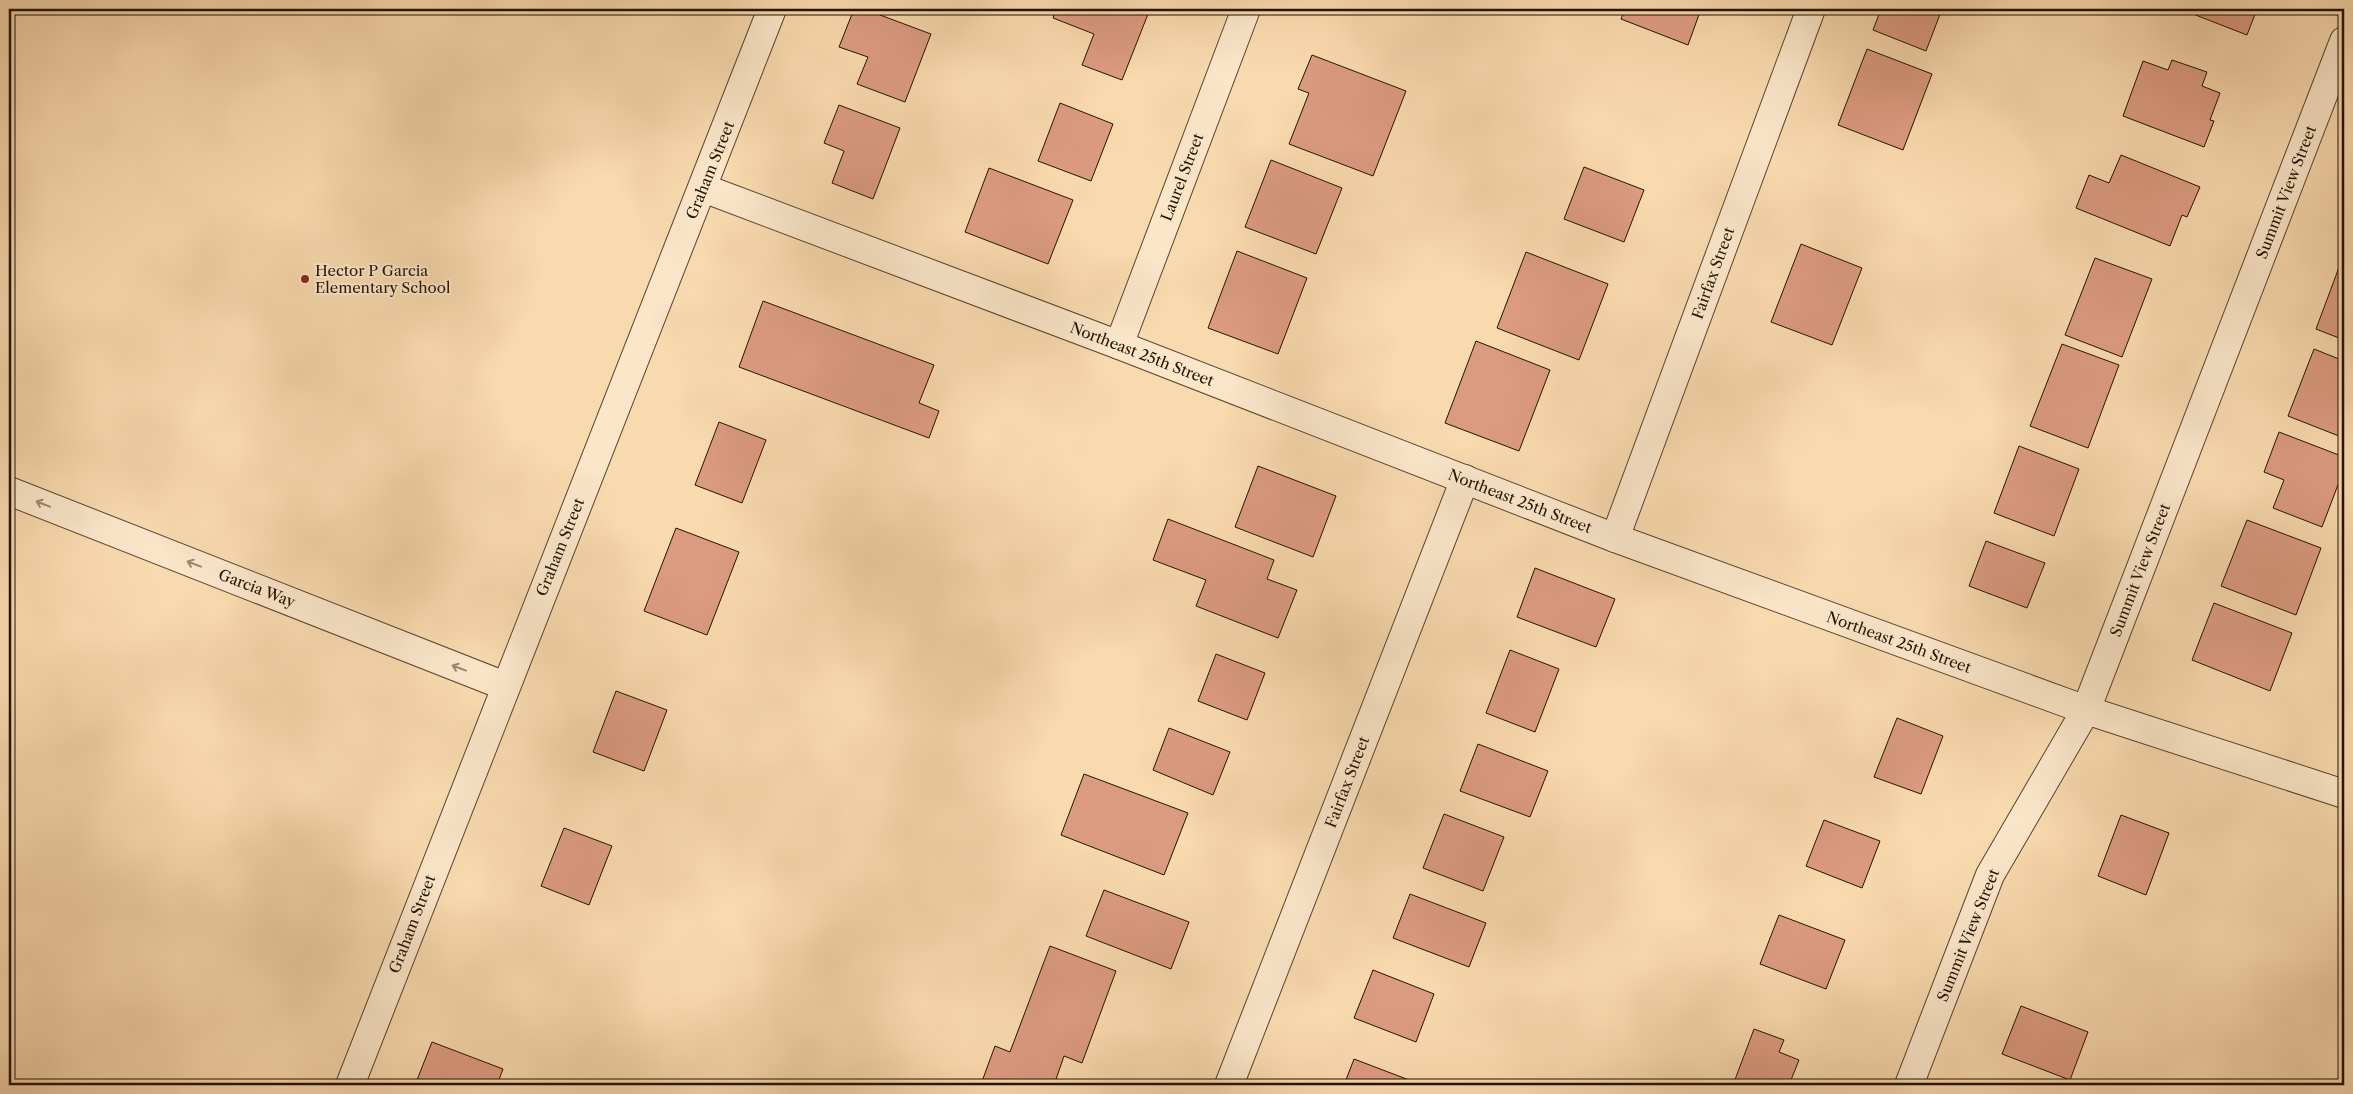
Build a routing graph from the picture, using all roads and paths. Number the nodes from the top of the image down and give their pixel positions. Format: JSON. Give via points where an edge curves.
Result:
{"nodes":[{"id":1,"x":772,"y":9,"type":"edge"},
{"id":2,"x":1246,"y":9,"type":"edge"},
{"id":3,"x":1811,"y":9,"type":"edge"},
{"id":4,"x":2344,"y":41,"type":"edge"},
{"id":5,"x":703,"y":188,"type":"junction"},
{"id":6,"x":1119,"y":345,"type":"junction"},
{"id":7,"x":1465,"y":479,"type":"junction"},
{"id":8,"x":9,"y":491,"type":"edge"},
{"id":9,"x":1615,"y":538,"type":"junction"},
{"id":10,"x":505,"y":686,"type":"junction"},
{"id":11,"x":2086,"y":710,"type":"junction"},
{"id":12,"x":2344,"y":794,"type":"edge"},
{"id":13,"x":356,"y":1078,"type":"edge"},
{"id":14,"x":1229,"y":1085,"type":"edge"},
{"id":15,"x":1909,"y":1085,"type":"edge"}],
"edges":[{"from":1,"to":5,"type":"street","name":"Graham Street"},
{"from":2,"to":6,"type":"street","name":"Laurel Street"},
{"from":3,"to":9,"type":"street","name":"Fairfax Street"},
{"from":4,"to":11,"type":"street","name":"Summit View Street"},
{"from":5,"to":6,"type":"street","name":"Northeast 25th Street"},
{"from":5,"to":10,"type":"street","name":"Graham Street"},
{"from":6,"to":7,"type":"street","name":"Northeast 25th Street"},
{"from":7,"to":9,"type":"street","name":"Northeast 25th Street"},
{"from":7,"to":14,"type":"street","name":"Fairfax Street"},
{"from":10,"to":8,"type":"street","name":"Garcia Way","one_way":true},
{"from":9,"to":11,"type":"street","name":"Northeast 25th Street"},
{"from":10,"to":13,"type":"street","name":"Graham Street"},
{"from":11,"to":12,"type":"street","name":"Northeast 25th Street"},
{"from":11,"to":15,"type":"street","name":"Summit View Street","via":[[1990,875]]}]}
